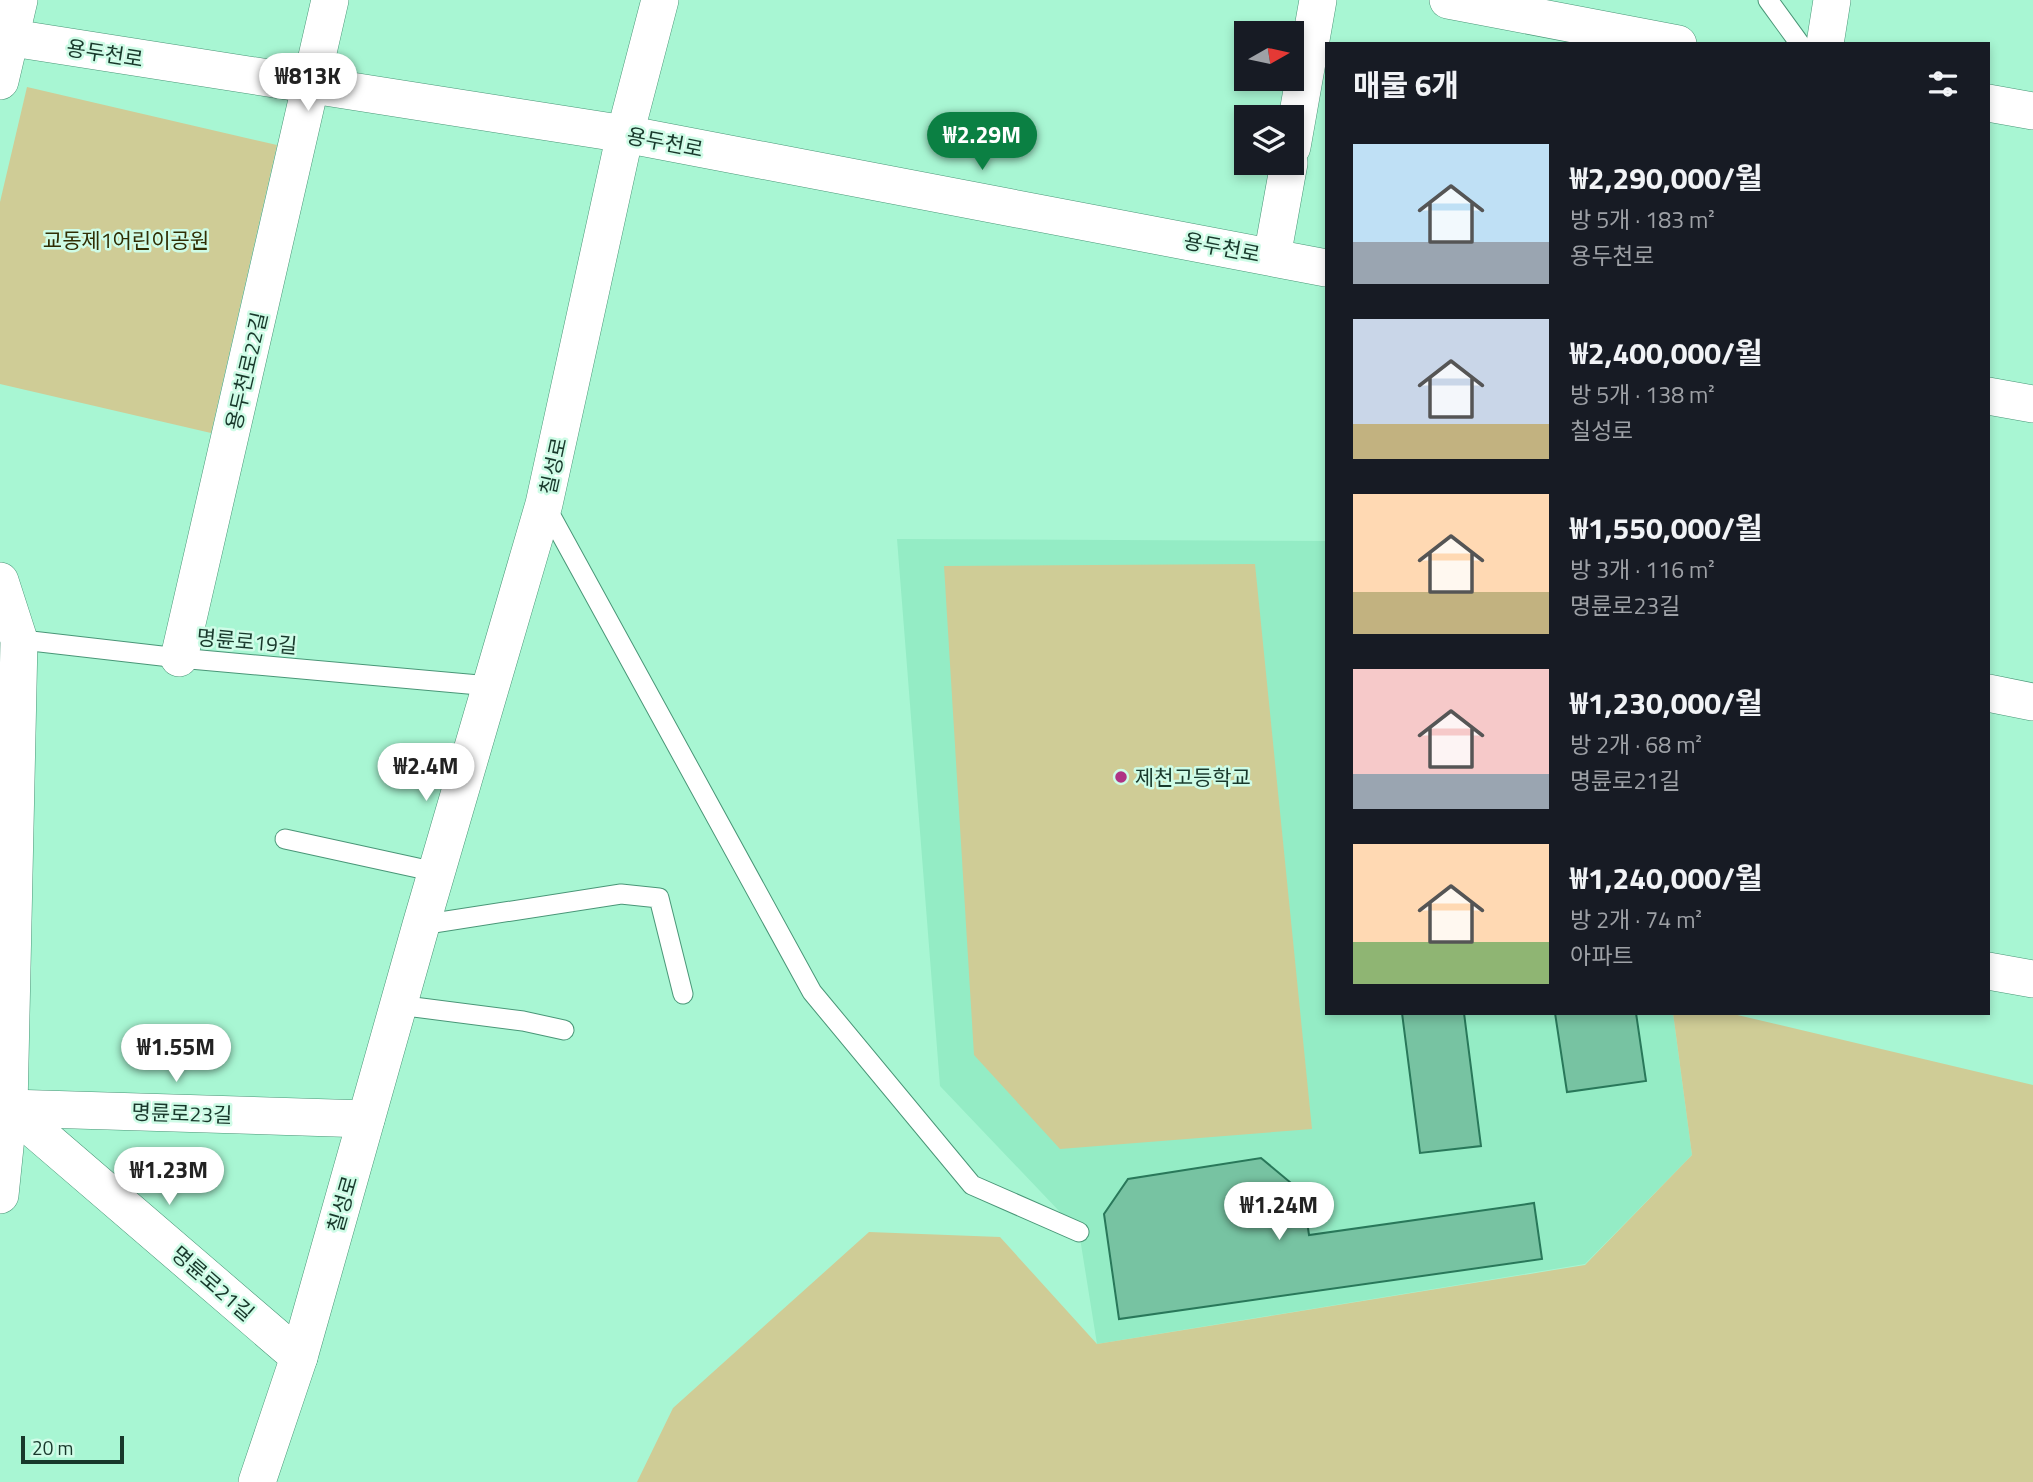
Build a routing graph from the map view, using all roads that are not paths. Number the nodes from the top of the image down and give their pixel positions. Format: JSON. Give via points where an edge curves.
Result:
{"nodes":[{"id":1,"x":19,"y":0,"type":"edge"},
{"id":2,"x":330,"y":0,"type":"edge"},
{"id":3,"x":660,"y":0,"type":"edge"},
{"id":4,"x":1318,"y":0,"type":"edge"},
{"id":5,"x":1448,"y":0,"type":"edge"},
{"id":6,"x":1768,"y":0,"type":"edge"},
{"id":7,"x":1832,"y":0,"type":"edge"},
{"id":8,"x":1538,"y":8,"type":"edge"},
{"id":9,"x":5,"y":37,"type":"edge"},
{"id":10,"x":1670,"y":42,"type":"edge"},
{"id":11,"x":1799,"y":42,"type":"edge"},
{"id":12,"x":1825,"y":42,"type":"edge"},
{"id":13,"x":0,"y":81,"type":"edge"},
{"id":14,"x":312,"y":85,"type":"junction"},
{"id":15,"x":1990,"y":103,"type":"edge"},
{"id":16,"x":1299,"y":105,"type":"edge"},
{"id":17,"x":2033,"y":111,"type":"edge"},
{"id":18,"x":625,"y":134,"type":"junction"},
{"id":19,"x":1287,"y":175,"type":"edge"},
{"id":20,"x":1272,"y":257,"type":"junction"},
{"id":21,"x":1325,"y":268,"type":"edge"},
{"id":22,"x":1990,"y":396,"type":"edge"},
{"id":23,"x":2033,"y":404,"type":"edge"},
{"id":24,"x":544,"y":504,"type":"junction"},
{"id":25,"x":0,"y":581,"type":"edge"},
{"id":26,"x":10,"y":638,"type":"edge"},
{"id":27,"x":179,"y":658,"type":"junction"},
{"id":28,"x":490,"y":685,"type":"junction"},
{"id":29,"x":1990,"y":693,"type":"edge"},
{"id":30,"x":2033,"y":702,"type":"edge"},
{"id":31,"x":285,"y":839,"type":"dead end"},
{"id":32,"x":436,"y":872,"type":"junction"},
{"id":33,"x":421,"y":925,"type":"junction"},
{"id":34,"x":1990,"y":971,"type":"edge"},
{"id":35,"x":2033,"y":979,"type":"edge"},
{"id":36,"x":683,"y":993,"type":"dead end"},
{"id":37,"x":398,"y":1005,"type":"junction"},
{"id":38,"x":564,"y":1030,"type":"dead end"},
{"id":39,"x":3,"y":1107,"type":"edge"},
{"id":40,"x":366,"y":1119,"type":"junction"},
{"id":41,"x":0,"y":1195,"type":"edge"},
{"id":42,"x":1079,"y":1232,"type":"dead end"},
{"id":43,"x":299,"y":1357,"type":"junction"},
{"id":44,"x":257,"y":1482,"type":"edge"}],
"edges":[{"from":1,"to":9,"type":"street"},
{"from":2,"to":14,"type":"street","name":"용두천로22길"},
{"from":3,"to":18,"type":"street","name":"칠성로"},
{"from":4,"to":16,"type":"street"},
{"from":5,"to":8,"type":"street"},
{"from":6,"to":11,"type":"lane"},
{"from":7,"to":12,"type":"street"},
{"from":8,"to":10,"type":"street"},
{"from":9,"to":13,"type":"street"},
{"from":9,"to":14,"type":"street","name":"용두천로"},
{"from":14,"to":18,"type":"street","name":"용두천로"},
{"from":14,"to":27,"type":"street","name":"용두천로22길"},
{"from":15,"to":17,"type":"street"},
{"from":18,"to":20,"type":"street","name":"용두천로"},
{"from":18,"to":24,"type":"street","name":"칠성로"},
{"from":19,"to":20,"type":"street"},
{"from":20,"to":21,"type":"street","name":"용두천로"},
{"from":22,"to":23,"type":"street"},
{"from":24,"to":28,"type":"street","name":"칠성로"},
{"from":24,"to":42,"type":"lane","via":[[812,992],[972,1185]]},
{"from":25,"to":26,"type":"street"},
{"from":26,"to":27,"type":"lane","name":"명륜로19길"},
{"from":26,"to":39,"type":"street"},
{"from":27,"to":28,"type":"lane","name":"명륜로19길"},
{"from":28,"to":32,"type":"street","name":"칠성로"},
{"from":29,"to":30,"type":"street"},
{"from":31,"to":32,"type":"lane"},
{"from":32,"to":33,"type":"street","name":"칠성로"},
{"from":33,"to":36,"type":"lane","via":[[621,894],[659,898]]},
{"from":33,"to":37,"type":"street","name":"칠성로"},
{"from":34,"to":35,"type":"street"},
{"from":37,"to":38,"type":"lane"},
{"from":37,"to":40,"type":"street","name":"칠성로"},
{"from":39,"to":40,"type":"street","name":"명륜로23길"},
{"from":39,"to":41,"type":"street"},
{"from":39,"to":43,"type":"street","name":"명륜로21길"},
{"from":40,"to":43,"type":"street","name":"칠성로"},
{"from":43,"to":44,"type":"street","name":"칠성로"}]}
